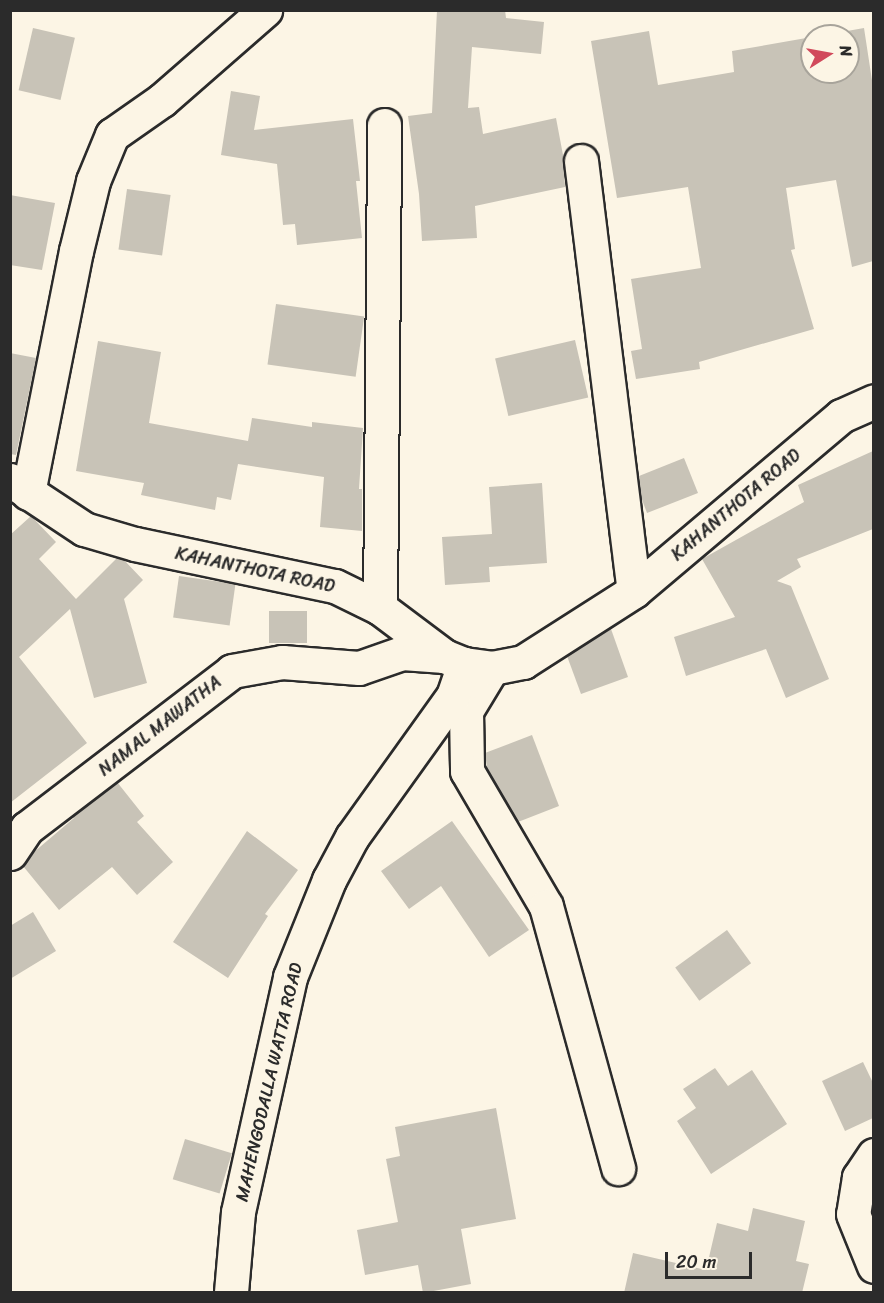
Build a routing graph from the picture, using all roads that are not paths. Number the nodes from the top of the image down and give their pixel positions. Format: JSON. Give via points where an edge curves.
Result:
{"nodes":[{"id":1,"x":265,"y":10,"type":"edge"},
{"id":2,"x":384,"y":125,"type":"dead end"},
{"id":3,"x":581,"y":161,"type":"dead end"},
{"id":4,"x":873,"y":401,"type":"edge"},
{"id":5,"x":19,"y":487,"type":"edge"},
{"id":6,"x":634,"y":591,"type":"junction"},
{"id":7,"x":380,"y":608,"type":"junction"},
{"id":8,"x":466,"y":663,"type":"junction"},
{"id":9,"x":10,"y":853,"type":"edge"},
{"id":10,"x":873,"y":1155,"type":"edge"},
{"id":11,"x":618,"y":1168,"type":"dead end"},
{"id":12,"x":873,"y":1266,"type":"edge"},
{"id":13,"x":231,"y":1293,"type":"edge"}],
"edges":[{"from":1,"to":5,"type":"street","via":[[162,100],[112,135],[93,181]]},
{"from":2,"to":7,"type":"street"},
{"from":3,"to":6,"type":"street"},
{"from":4,"to":6,"type":"street","name":"KAHANTHOTA ROAD","via":[[841,416]]},
{"from":5,"to":7,"type":"street","name":"KAHANTHOTA ROAD","via":[[84,529],[135,544],[335,586]]},
{"from":6,"to":8,"type":"street","name":"KAHANTHOTA ROAD","via":[[523,662]]},
{"from":7,"to":8,"type":"street","name":"KAHANTHOTA ROAD"},
{"from":8,"to":9,"type":"street","name":"NAMAL MAWATHA","via":[[402,653],[359,668],[282,662],[232,671],[27,828]]},
{"from":8,"to":11,"type":"street","via":[[467,771],[546,906]]},
{"from":8,"to":13,"type":"street","name":"MAHENGODALLA WATTA ROAD","via":[[453,696],[347,846],[328,880],[290,976],[238,1212]]},
{"from":10,"to":12,"type":"street","via":[[859,1177],[853,1214]]}]}
